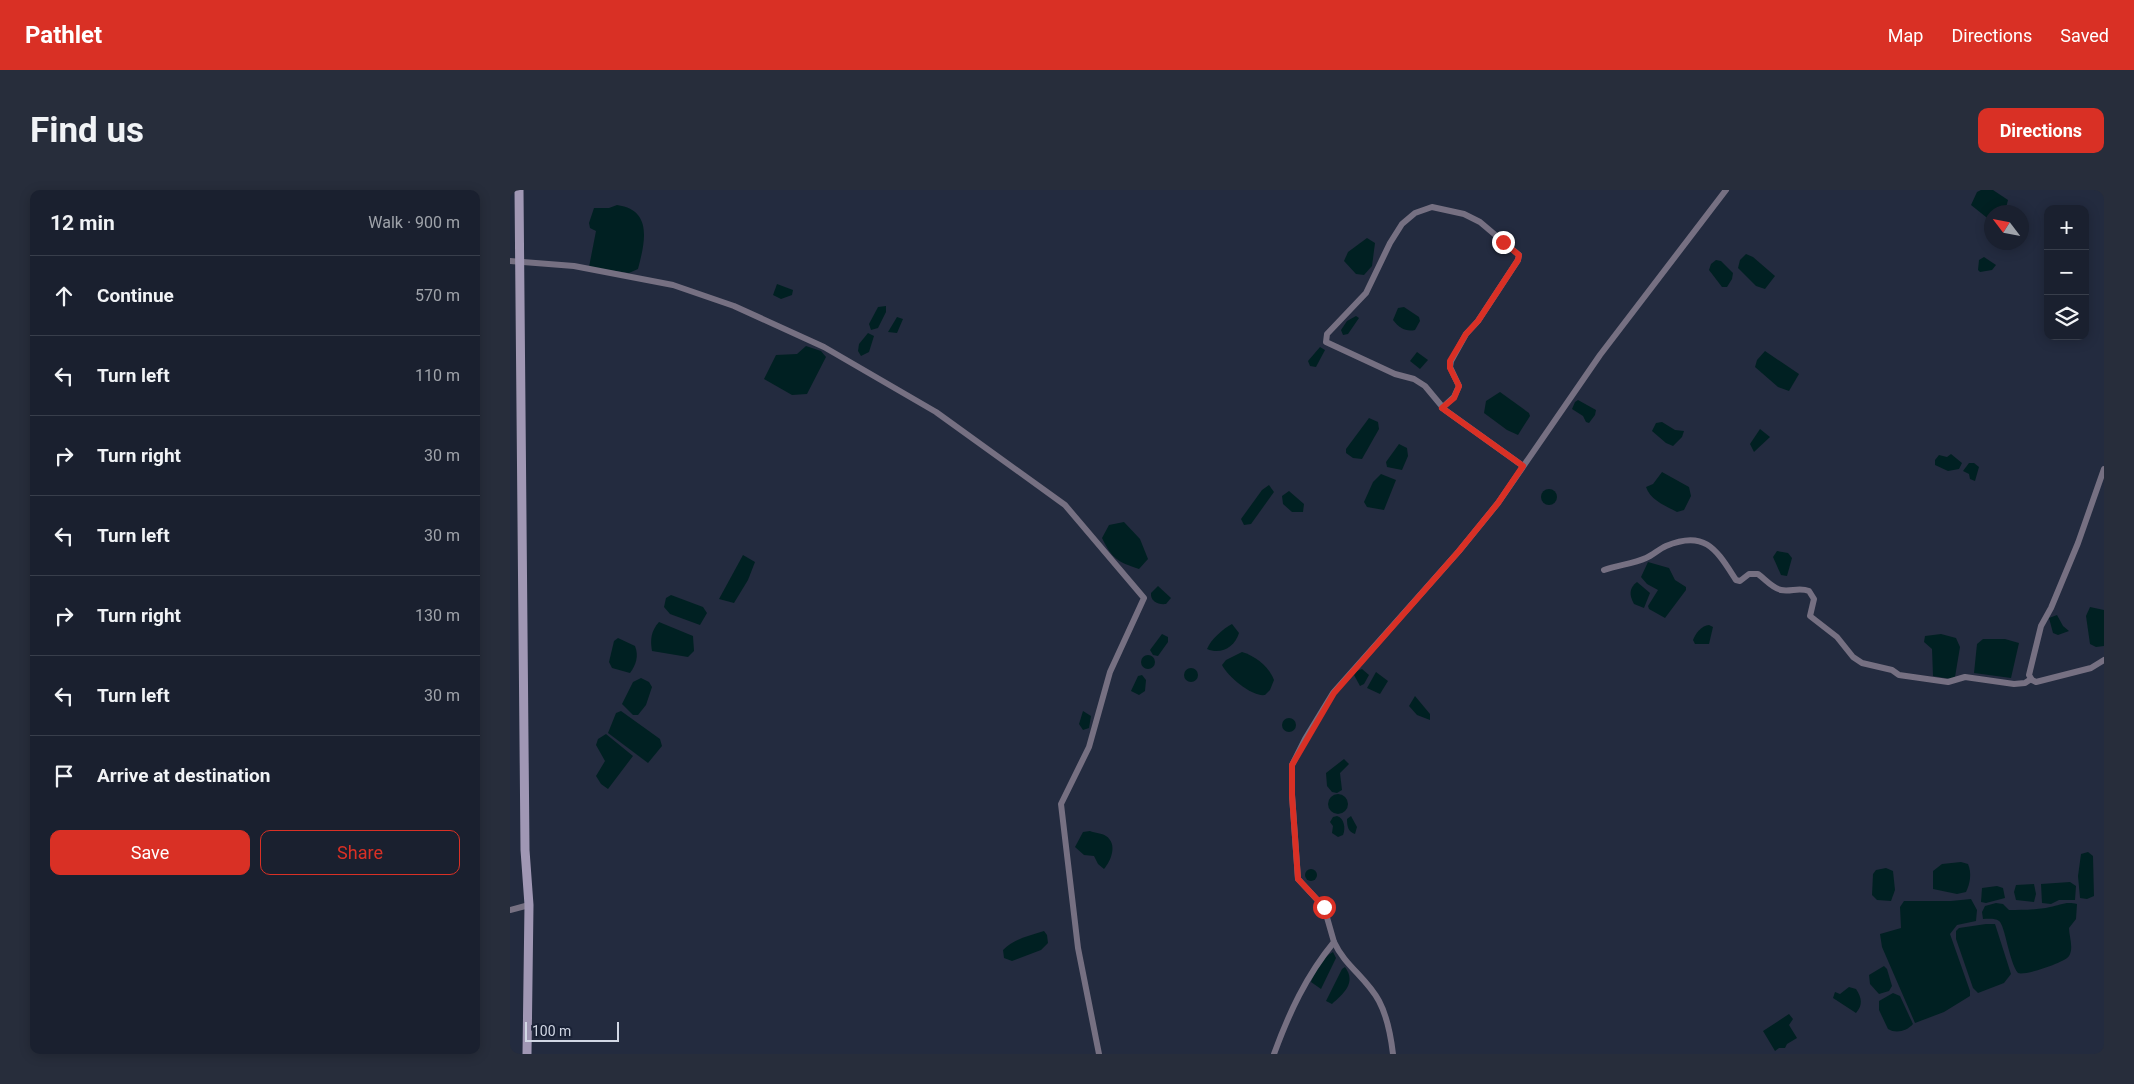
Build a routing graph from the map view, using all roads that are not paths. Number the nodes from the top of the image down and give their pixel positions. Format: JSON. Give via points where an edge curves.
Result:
{"nodes":[{"id":1,"x":519,"y":190,"type":"edge"},
{"id":2,"x":1726,"y":190,"type":"edge"},
{"id":3,"x":514,"y":261,"type":"edge"},
{"id":4,"x":1442,"y":408,"type":"junction"},
{"id":5,"x":1523,"y":466,"type":"junction"},
{"id":6,"x":2104,"y":469,"type":"edge"},
{"id":7,"x":1604,"y":570,"type":"dead end"},
{"id":8,"x":2104,"y":660,"type":"edge"},
{"id":9,"x":2031,"y":678,"type":"junction"},
{"id":10,"x":529,"y":905,"type":"junction"},
{"id":11,"x":510,"y":910,"type":"edge"},
{"id":12,"x":1334,"y":942,"type":"junction"},
{"id":13,"x":527,"y":1054,"type":"edge"},
{"id":14,"x":1099,"y":1054,"type":"edge"},
{"id":15,"x":1274,"y":1054,"type":"edge"},
{"id":16,"x":1393,"y":1054,"type":"edge"}],
"edges":[{"from":1,"to":3,"type":"main road"},
{"from":2,"to":5,"type":"street","via":[[1600,355]]},
{"from":3,"to":10,"type":"main road","via":[[525,850]]},
{"from":3,"to":14,"type":"street","via":[[574,266],[672,285],[742,309],[824,347],[936,412],[1065,505],[1144,598],[1110,672],[1089,747],[1061,804],[1078,948]]},
{"from":4,"to":4,"type":"street","via":[[1425,386],[1414,379],[1395,374],[1326,342],[1326,338],[1366,293],[1402,224],[1414,213],[1432,207],[1472,217],[1519,255],[1450,361],[1459,386],[1454,398]]},
{"from":4,"to":5,"type":"street"},
{"from":5,"to":12,"type":"street","via":[[1459,551],[1334,693],[1292,765],[1298,879],[1324,907]]},
{"from":6,"to":9,"type":"street","via":[[2078,543],[2041,626],[2029,675]]},
{"from":7,"to":9,"type":"street","via":[[1645,559],[1666,546],[1703,542],[1717,550],[1736,580],[1758,574],[1782,590],[1799,588],[1809,591],[1814,599],[1810,616],[1862,663],[1884,667],[1905,676],[1948,682],[1965,677],[2018,684]]},
{"from":8,"to":9,"type":"street","via":[[2091,668],[2060,677],[2036,682]]},
{"from":10,"to":11,"type":"street"},
{"from":10,"to":13,"type":"main road"},
{"from":12,"to":15,"type":"street","via":[[1317,962],[1290,1011]]},
{"from":12,"to":16,"type":"street","via":[[1341,958],[1379,1001]]}]}
